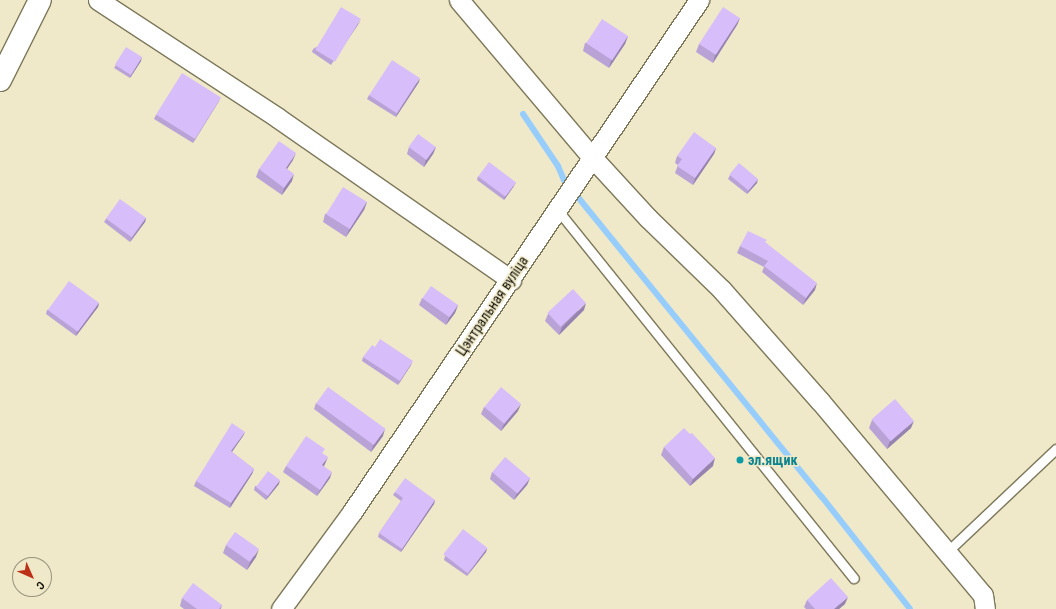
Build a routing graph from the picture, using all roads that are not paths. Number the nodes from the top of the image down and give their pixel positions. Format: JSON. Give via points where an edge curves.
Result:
{"nodes":[{"id":1,"x":40,"y":0,"type":"edge"},
{"id":2,"x":98,"y":0,"type":"edge"},
{"id":3,"x":459,"y":0,"type":"edge"},
{"id":4,"x":698,"y":0,"type":"edge"},
{"id":5,"x":0,"y":80,"type":"edge"},
{"id":6,"x":591,"y":156,"type":"junction"},
{"id":7,"x":556,"y":208,"type":"junction"},
{"id":8,"x":511,"y":280,"type":"junction"},
{"id":9,"x":1056,"y":449,"type":"edge"},
{"id":10,"x":947,"y":552,"type":"junction"},
{"id":11,"x":854,"y":578,"type":"dead end"},
{"id":12,"x":281,"y":609,"type":"edge"},
{"id":13,"x":985,"y":609,"type":"edge"}],
"edges":[{"from":1,"to":5,"type":"street"},
{"from":2,"to":8,"type":"street","via":[[278,118]]},
{"from":3,"to":6,"type":"street"},
{"from":4,"to":6,"type":"street","name":"Цэнтральная вуліца"},
{"from":6,"to":7,"type":"street","name":"Цэнтральная вуліца"},
{"from":6,"to":10,"type":"street","via":[[648,218],[722,290],[820,401]]},
{"from":7,"to":8,"type":"street","name":"Цэнтральная вуліца"},
{"from":7,"to":11,"type":"lane"},
{"from":8,"to":12,"type":"street","name":"Цэнтральная вуліца","via":[[352,512]]},
{"from":9,"to":10,"type":"lane"},
{"from":10,"to":13,"type":"street","via":[[983,595]]}]}
